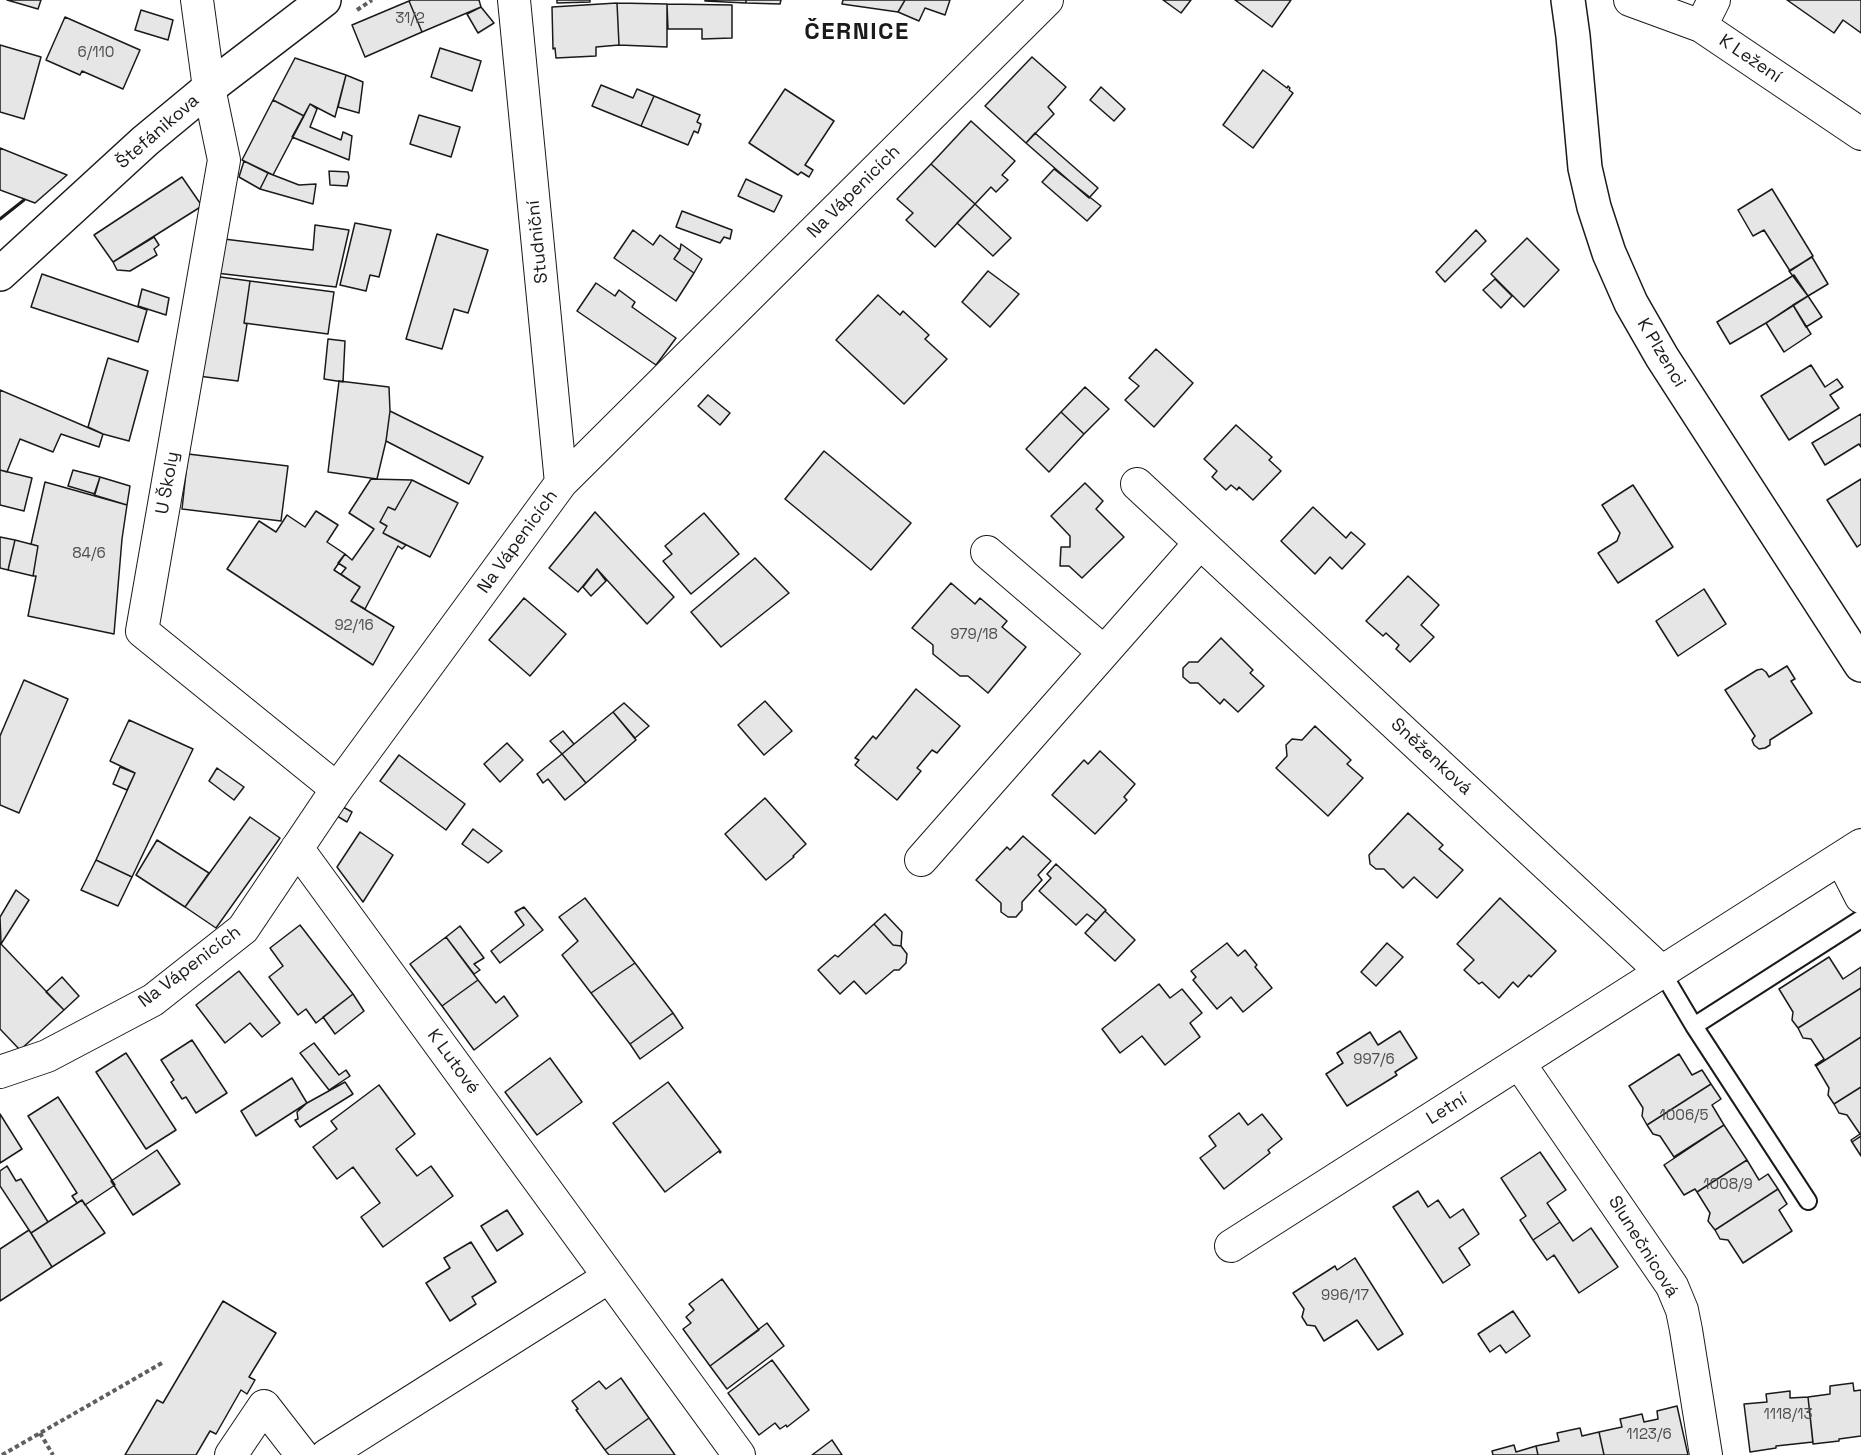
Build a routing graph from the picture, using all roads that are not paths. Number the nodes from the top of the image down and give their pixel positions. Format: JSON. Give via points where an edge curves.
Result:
{"nodes":[{"id":1,"x":197,"y":0,"type":"edge"},
{"id":2,"x":324,"y":0,"type":"edge"},
{"id":3,"x":514,"y":0,"type":"edge"},
{"id":4,"x":1047,"y":0,"type":"edge"},
{"id":5,"x":1568,"y":0,"type":"edge"},
{"id":6,"x":1630,"y":0,"type":"edge"},
{"id":7,"x":1708,"y":13,"type":"edge"},
{"id":8,"x":209,"y":88,"type":"junction"},
{"id":9,"x":1861,"y":134,"type":"edge"},
{"id":10,"x":0,"y":274,"type":"edge"},
{"id":11,"x":561,"y":483,"type":"junction"},
{"id":12,"x":1137,"y":484,"type":"dead end"},
{"id":13,"x":1200,"y":543,"type":"junction"},
{"id":14,"x":987,"y":552,"type":"dead end"},
{"id":15,"x":1104,"y":652,"type":"junction"},
{"id":16,"x":1861,"y":665,"type":"edge"},
{"id":17,"x":338,"y":789,"type":"junction"},
{"id":18,"x":297,"y":848,"type":"junction"},
{"id":19,"x":1851,"y":852,"type":"edge"},
{"id":20,"x":921,"y":860,"type":"dead end"},
{"id":21,"x":1861,"y":897,"type":"edge"},
{"id":22,"x":1861,"y":919,"type":"edge"},
{"id":23,"x":1662,"y":972,"type":"junction"},
{"id":24,"x":1694,"y":1026,"type":"junction"},
{"id":25,"x":1519,"y":1063,"type":"junction"},
{"id":26,"x":0,"y":1072,"type":"edge"},
{"id":27,"x":1808,"y":1201,"type":"dead end"},
{"id":28,"x":1231,"y":1246,"type":"dead end"},
{"id":29,"x":609,"y":1277,"type":"junction"},
{"id":30,"x":231,"y":1455,"type":"edge"},
{"id":31,"x":302,"y":1455,"type":"edge"},
{"id":32,"x":327,"y":1455,"type":"edge"},
{"id":33,"x":739,"y":1455,"type":"edge"},
{"id":34,"x":1706,"y":1455,"type":"edge"}],
"edges":[{"from":1,"to":8,"type":"street"},
{"from":2,"to":8,"type":"street","name":"Štefánikova"},
{"from":3,"to":11,"type":"street","name":"Studniční"},
{"from":4,"to":11,"type":"street","name":"Na Vápenicích"},
{"from":5,"to":16,"type":"street","name":"K Plzenci","via":[[1585,168],[1609,253],[1631,303]]},
{"from":6,"to":7,"type":"street","name":"K Ležení"},
{"from":7,"to":9,"type":"street","name":"K Ležení"},
{"from":8,"to":10,"type":"street","name":"Štefánikova"},
{"from":8,"to":17,"type":"street","name":"U Školy","via":[[224,160],[142,631]]},
{"from":11,"to":17,"type":"street","name":"Na Vápenicích"},
{"from":12,"to":13,"type":"street","name":"Sněženková"},
{"from":13,"to":15,"type":"street"},
{"from":13,"to":23,"type":"street","name":"Sněženková"},
{"from":14,"to":15,"type":"street"},
{"from":15,"to":20,"type":"street"},
{"from":17,"to":18,"type":"street","name":"Na Vápenicích"},
{"from":18,"to":26,"type":"street","name":"Na Vápenicích","via":[[243,929],[153,999],[47,1056]]},
{"from":18,"to":29,"type":"street","name":"K Lutové"},
{"from":19,"to":21,"type":"street"},
{"from":19,"to":23,"type":"street","name":"Letní"},
{"from":22,"to":24,"type":"lane"},
{"from":23,"to":24,"type":"lane"},
{"from":23,"to":25,"type":"street","name":"Letní"},
{"from":24,"to":27,"type":"lane"},
{"from":25,"to":28,"type":"street","name":"Letní"},
{"from":25,"to":34,"type":"street","name":"Slunečnicová","via":[[1672,1286],[1682,1310]]},
{"from":29,"to":32,"type":"street"},
{"from":29,"to":33,"type":"street","name":"K Lutové"},
{"from":30,"to":31,"type":"street","via":[[264,1406]]}]}
